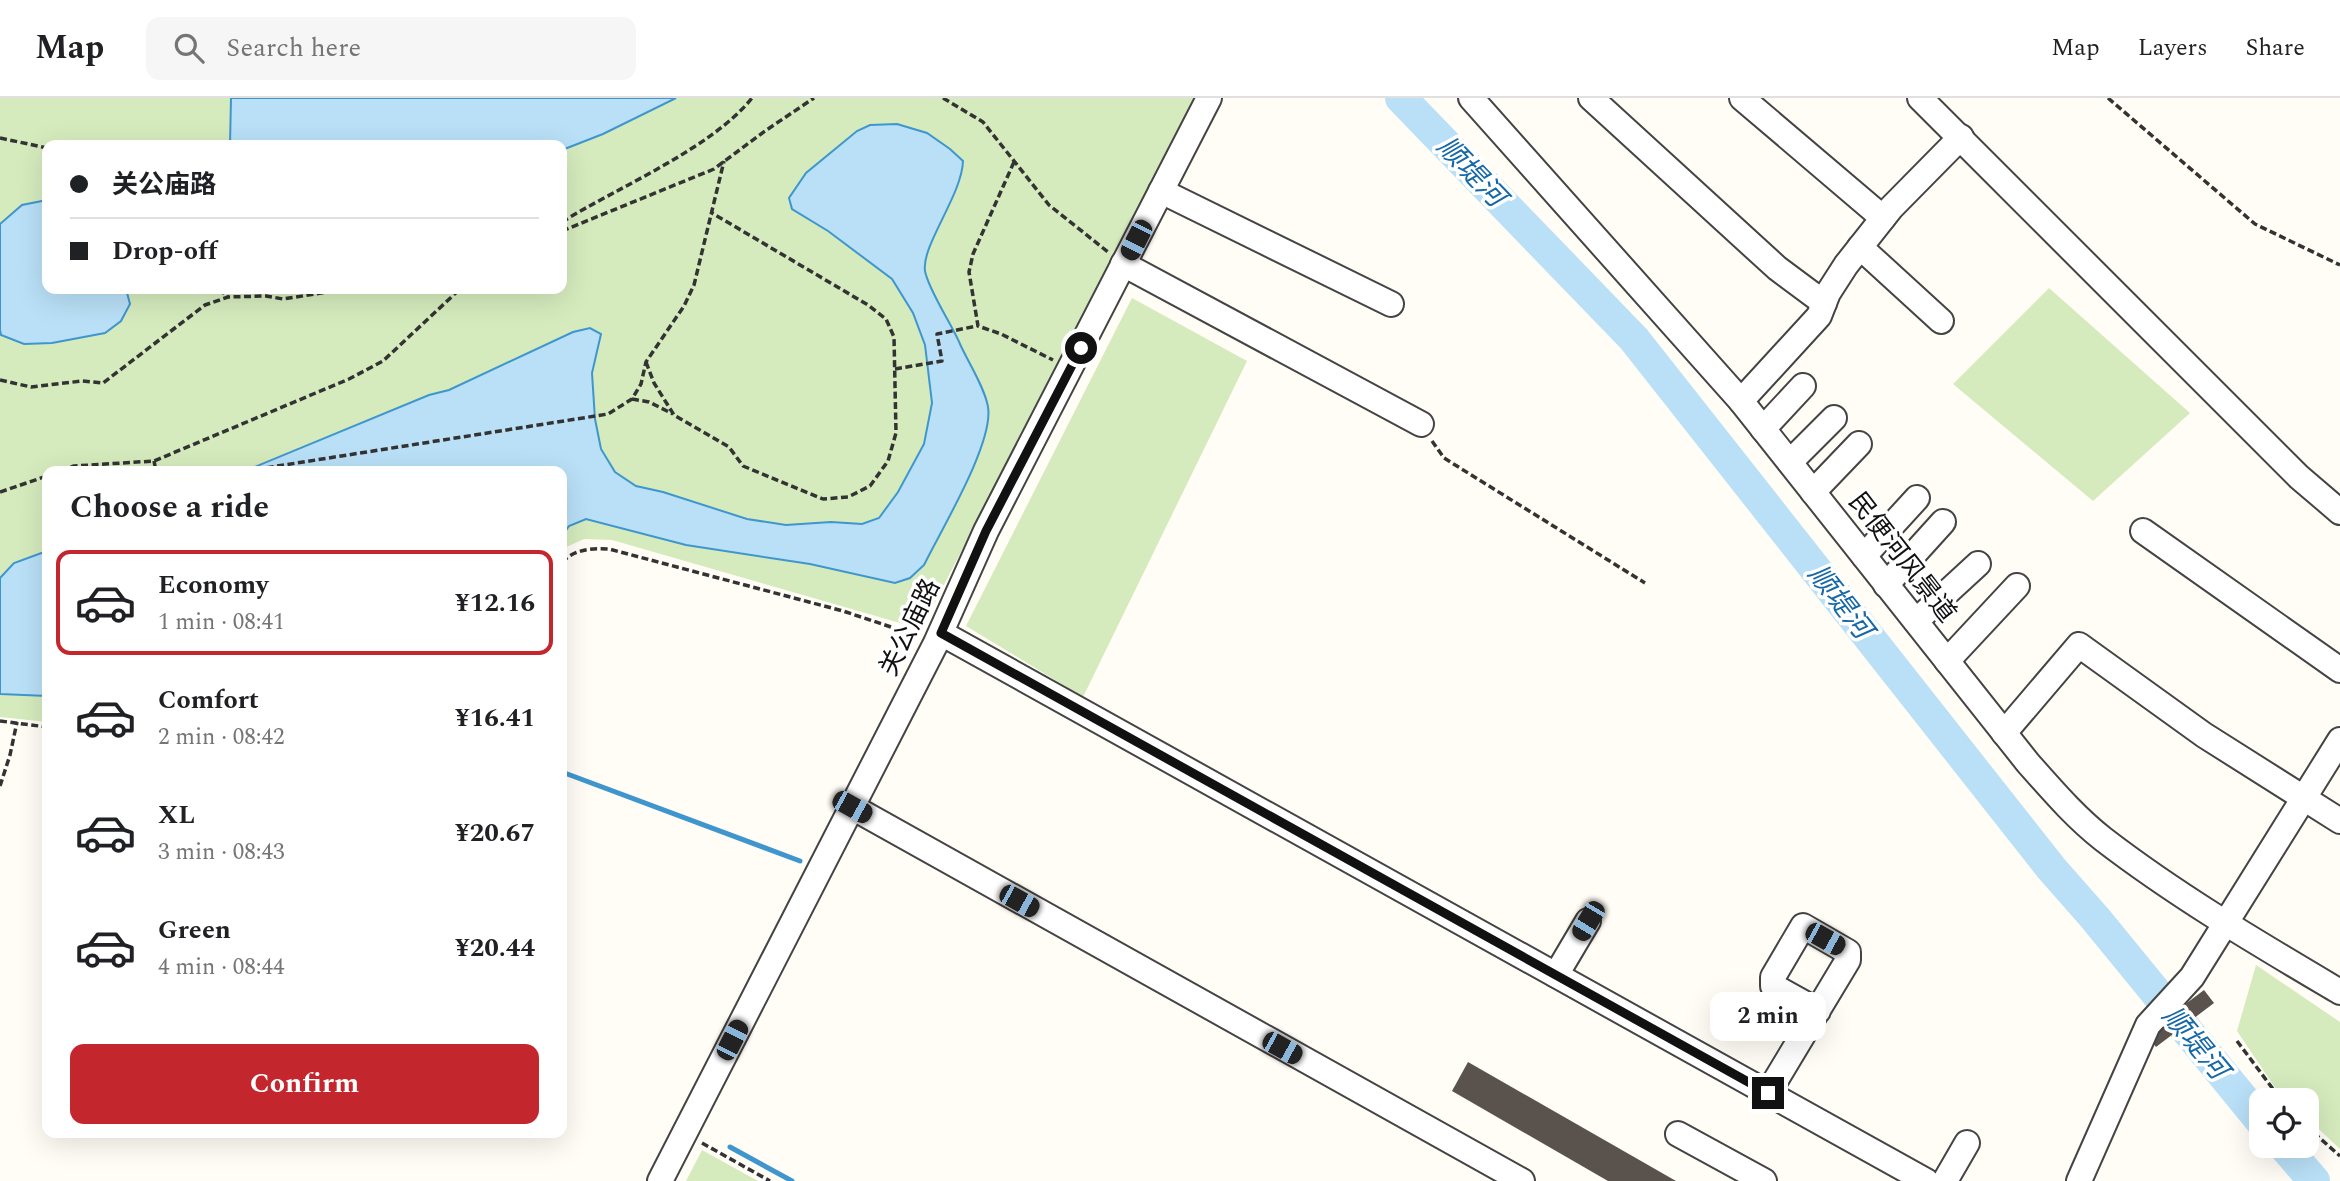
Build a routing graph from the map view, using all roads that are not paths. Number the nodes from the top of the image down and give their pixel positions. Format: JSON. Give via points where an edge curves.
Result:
{"nodes":[{"id":1,"x":1209,"y":98,"type":"edge"},
{"id":2,"x":1591,"y":98,"type":"edge"},
{"id":3,"x":1742,"y":98,"type":"edge"},
{"id":4,"x":1920,"y":98,"type":"edge"},
{"id":5,"x":1484,"y":102,"type":"edge"},
{"id":6,"x":1961,"y":137,"type":"junction"},
{"id":7,"x":1161,"y":191,"type":"junction"},
{"id":8,"x":1883,"y":218,"type":"junction"},
{"id":9,"x":1860,"y":247,"type":"junction"},
{"id":10,"x":1124,"y":264,"type":"junction"},
{"id":11,"x":1824,"y":303,"type":"junction"},
{"id":12,"x":1391,"y":304,"type":"dead end"},
{"id":13,"x":1941,"y":321,"type":"dead end"},
{"id":14,"x":1803,"y":386,"type":"dead end"},
{"id":15,"x":1741,"y":401,"type":"junction"},
{"id":16,"x":1834,"y":418,"type":"dead end"},
{"id":17,"x":1421,"y":424,"type":"road end"},
{"id":18,"x":1763,"y":429,"type":"junction"},
{"id":19,"x":1858,"y":444,"type":"dead end"},
{"id":20,"x":1790,"y":462,"type":"junction"},
{"id":21,"x":1813,"y":492,"type":"junction"},
{"id":22,"x":1917,"y":498,"type":"dead end"},
{"id":23,"x":2340,"y":512,"type":"edge"},
{"id":24,"x":1943,"y":522,"type":"dead end"},
{"id":25,"x":2143,"y":531,"type":"dead end"},
{"id":26,"x":1864,"y":556,"type":"junction"},
{"id":27,"x":1978,"y":564,"type":"dead end"},
{"id":28,"x":1886,"y":585,"type":"junction"},
{"id":29,"x":2017,"y":586,"type":"dead end"},
{"id":30,"x":1916,"y":621,"type":"junction"},
{"id":31,"x":938,"y":638,"type":"junction"},
{"id":32,"x":1947,"y":661,"type":"junction"},
{"id":33,"x":2340,"y":670,"type":"edge"},
{"id":34,"x":2004,"y":733,"type":"junction"},
{"id":35,"x":2340,"y":740,"type":"edge"},
{"id":36,"x":2304,"y":798,"type":"junction"},
{"id":37,"x":852,"y":807,"type":"junction"},
{"id":38,"x":2340,"y":821,"type":"edge"},
{"id":39,"x":1588,"y":921,"type":"dead end"},
{"id":40,"x":2225,"y":923,"type":"junction"},
{"id":41,"x":1556,"y":975,"type":"junction"},
{"id":42,"x":2340,"y":992,"type":"edge"},
{"id":43,"x":1818,"y":1011,"type":"dead end"},
{"id":44,"x":1768,"y":1093,"type":"junction"},
{"id":45,"x":1678,"y":1134,"type":"dead end"},
{"id":46,"x":1967,"y":1143,"type":"dead end"},
{"id":47,"x":660,"y":1181,"type":"edge"},
{"id":48,"x":1522,"y":1181,"type":"edge"},
{"id":49,"x":1764,"y":1181,"type":"edge"},
{"id":50,"x":1926,"y":1181,"type":"edge"},
{"id":51,"x":1945,"y":1181,"type":"edge"},
{"id":52,"x":2079,"y":1181,"type":"edge"}],
"edges":[{"from":1,"to":7,"type":"street","name":"关公庙路"},
{"from":2,"to":11,"type":"street","via":[[1777,268]]},
{"from":3,"to":8,"type":"street"},
{"from":4,"to":6,"type":"street"},
{"from":5,"to":15,"type":"street","name":"民便河风景道"},
{"from":6,"to":8,"type":"street"},
{"from":6,"to":23,"type":"street","via":[[2299,477]]},
{"from":7,"to":10,"type":"street","name":"关公庙路"},
{"from":7,"to":12,"type":"street"},
{"from":8,"to":9,"type":"street"},
{"from":9,"to":11,"type":"street"},
{"from":9,"to":13,"type":"street"},
{"from":10,"to":17,"type":"street"},
{"from":10,"to":31,"type":"street","name":"关公庙路","via":[[986,531]]},
{"from":11,"to":15,"type":"street","via":[[1819,316]]},
{"from":14,"to":18,"type":"street"},
{"from":15,"to":18,"type":"street","name":"民便河风景道"},
{"from":16,"to":20,"type":"street"},
{"from":18,"to":20,"type":"street","name":"民便河风景道"},
{"from":19,"to":21,"type":"street"},
{"from":20,"to":21,"type":"street","name":"民便河风景道"},
{"from":21,"to":26,"type":"street","name":"民便河风景道"},
{"from":22,"to":26,"type":"street"},
{"from":24,"to":28,"type":"street"},
{"from":25,"to":33,"type":"street"},
{"from":26,"to":28,"type":"street","name":"民便河风景道"},
{"from":27,"to":30,"type":"street"},
{"from":28,"to":30,"type":"street","name":"民便河风景道"},
{"from":29,"to":32,"type":"street"},
{"from":30,"to":32,"type":"street","name":"民便河风景道"},
{"from":31,"to":37,"type":"street","name":"关公庙路"},
{"from":31,"to":41,"type":"street"},
{"from":32,"to":34,"type":"street","name":"民便河风景道"},
{"from":34,"to":36,"type":"street","via":[[2079,645]]},
{"from":34,"to":40,"type":"street","name":"民便河风景道","via":[[2069,809],[2102,838]]},
{"from":35,"to":36,"type":"street"},
{"from":36,"to":38,"type":"street"},
{"from":36,"to":40,"type":"street"},
{"from":37,"to":47,"type":"street","name":"关公庙路"},
{"from":37,"to":48,"type":"street"},
{"from":39,"to":41,"type":"street"},
{"from":40,"to":42,"type":"street","name":"民便河风景道"},
{"from":40,"to":52,"type":"street","via":[[2192,977],[2148,1025]]},
{"from":41,"to":44,"type":"street"},
{"from":43,"to":44,"type":"street"},
{"from":44,"to":50,"type":"street"},
{"from":45,"to":49,"type":"street"},
{"from":46,"to":51,"type":"street"}]}
